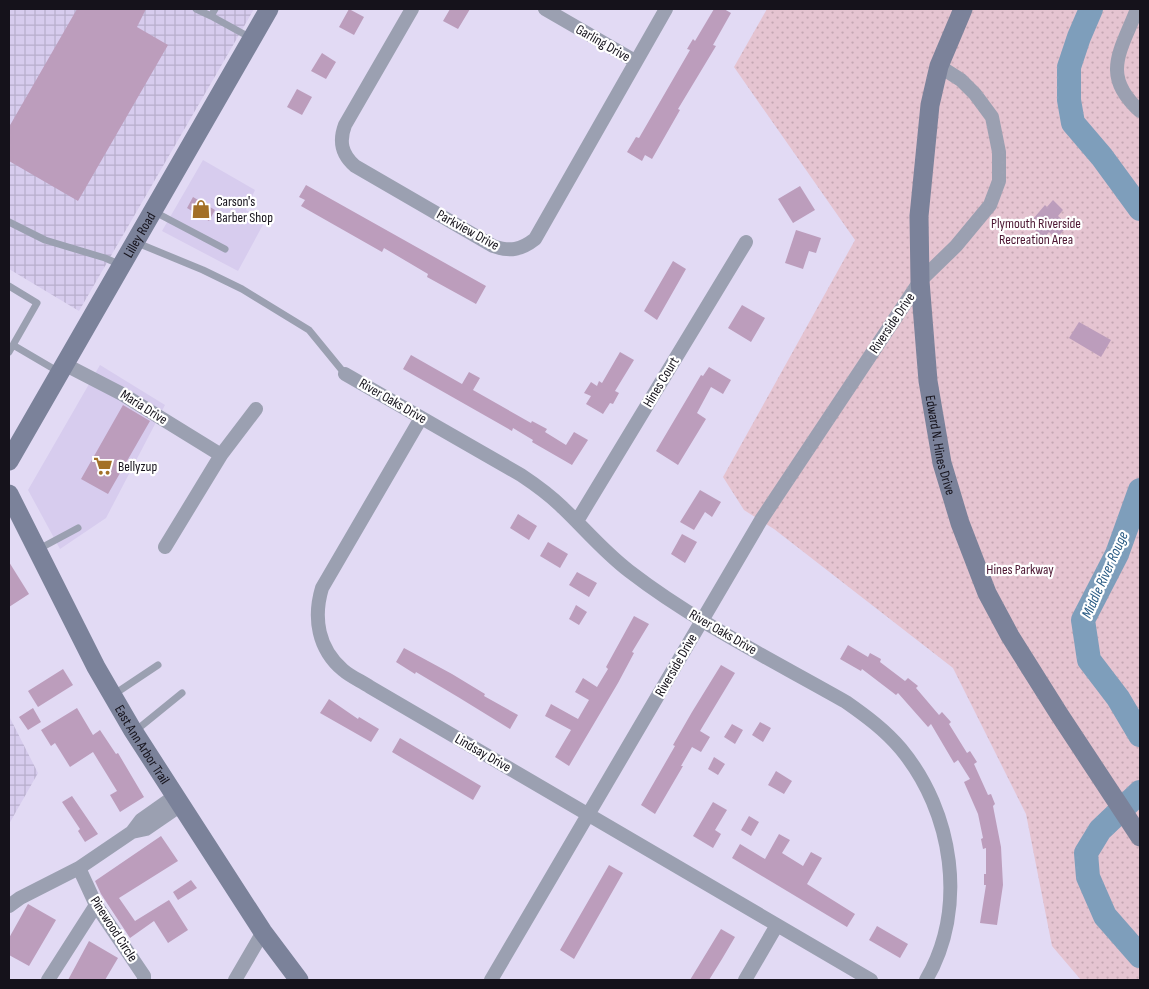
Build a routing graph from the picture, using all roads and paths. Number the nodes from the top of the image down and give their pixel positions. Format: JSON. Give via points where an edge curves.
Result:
{"nodes":[{"id":1,"x":196,"y":9,"type":"edge"},
{"id":2,"x":215,"y":9,"type":"edge"},
{"id":3,"x":269,"y":9,"type":"edge"},
{"id":4,"x":412,"y":9,"type":"edge"},
{"id":5,"x":545,"y":9,"type":"edge"},
{"id":6,"x":666,"y":9,"type":"edge"},
{"id":7,"x":963,"y":9,"type":"edge"},
{"id":8,"x":1137,"y":9,"type":"edge"},
{"id":9,"x":211,"y":16,"type":"junction"},
{"id":10,"x":253,"y":39,"type":"junction"},
{"id":11,"x":635,"y":61,"type":"junction"},
{"id":12,"x":939,"y":66,"type":"junction"},
{"id":13,"x":1140,"y":111,"type":"edge"},
{"id":14,"x":152,"y":210,"type":"junction"},
{"id":15,"x":9,"y":222,"type":"edge"},
{"id":16,"x":134,"y":242,"type":"junction"},
{"id":17,"x":746,"y":242,"type":"dead end"},
{"id":18,"x":225,"y":248,"type":"dead end"},
{"id":19,"x":121,"y":265,"type":"junction"},
{"id":20,"x":920,"y":281,"type":"junction"},
{"id":21,"x":9,"y":286,"type":"edge"},
{"id":22,"x":11,"y":348,"type":"edge"},
{"id":23,"x":62,"y":368,"type":"junction"},
{"id":24,"x":345,"y":374,"type":"joint"},
{"id":25,"x":256,"y":409,"type":"dead end"},
{"id":26,"x":422,"y":418,"type":"junction"},
{"id":27,"x":221,"y":456,"type":"junction"},
{"id":28,"x":9,"y":461,"type":"edge"},
{"id":29,"x":9,"y":494,"type":"edge"},
{"id":30,"x":577,"y":521,"type":"junction"},
{"id":31,"x":78,"y":528,"type":"dead end"},
{"id":32,"x":165,"y":547,"type":"dead end"},
{"id":33,"x":37,"y":550,"type":"junction"},
{"id":34,"x":702,"y":620,"type":"junction"},
{"id":35,"x":158,"y":665,"type":"dead end"},
{"id":36,"x":182,"y":693,"type":"dead end"},
{"id":37,"x":112,"y":695,"type":"junction"},
{"id":38,"x":134,"y":732,"type":"junction"},
{"id":39,"x":178,"y":801,"type":"junction"},
{"id":40,"x":589,"y":814,"type":"junction"},
{"id":41,"x":1138,"y":832,"type":"edge"},
{"id":42,"x":79,"y":868,"type":"junction"},
{"id":43,"x":96,"y":905,"type":"junction"},
{"id":44,"x":9,"y":906,"type":"edge"},
{"id":45,"x":777,"y":925,"type":"junction"},
{"id":46,"x":263,"y":932,"type":"junction"},
{"id":47,"x":48,"y":980,"type":"edge"},
{"id":48,"x":144,"y":980,"type":"edge"},
{"id":49,"x":235,"y":980,"type":"edge"},
{"id":50,"x":299,"y":980,"type":"edge"},
{"id":51,"x":491,"y":980,"type":"edge"},
{"id":52,"x":745,"y":980,"type":"edge"},
{"id":53,"x":871,"y":980,"type":"edge"},
{"id":54,"x":926,"y":980,"type":"edge"}],
"edges":[{"from":1,"to":9,"type":"lane"},
{"from":2,"to":9,"type":"lane"},
{"from":3,"to":10,"type":"street","name":"Lilley Road"},
{"from":4,"to":11,"type":"street","name":"Parkview Drive","via":[[345,125],[342,150],[355,166],[503,250],[517,250],[535,239]]},
{"from":5,"to":11,"type":"street","name":"Garling Drive"},
{"from":6,"to":11,"type":"street","name":"Parkview Drive"},
{"from":7,"to":12,"type":"street","name":"Edward N. Hines Drive"},
{"from":8,"to":13,"type":"street","via":[[1118,58],[1116,75],[1122,91]]},
{"from":9,"to":10,"type":"lane"},
{"from":10,"to":14,"type":"street","name":"Lilley Road"},
{"from":12,"to":20,"type":"street","name":"Edward N. Hines Drive","via":[[925,148],[919,216]]},
{"from":12,"to":20,"type":"street","name":"Riverside Drive","via":[[961,80],[992,117],[1000,152],[999,181],[990,205],[977,222]]},
{"from":14,"to":16,"type":"street","name":"Lilley Road"},
{"from":14,"to":18,"type":"lane"},
{"from":15,"to":19,"type":"lane","via":[[45,240]]},
{"from":16,"to":19,"type":"street","name":"Lilley Road"},
{"from":16,"to":24,"type":"lane","via":[[242,289],[309,330]]},
{"from":17,"to":30,"type":"street","name":"Hines Court"},
{"from":19,"to":23,"type":"street","name":"Lilley Road"},
{"from":20,"to":34,"type":"street","name":"Riverside Drive","via":[[762,520]]},
{"from":20,"to":41,"type":"street","name":"Edward N. Hines Drive","via":[[928,381],[936,432],[950,493],[968,548],[1010,636]]},
{"from":21,"to":22,"type":"lane","via":[[37,304]]},
{"from":22,"to":23,"type":"lane"},
{"from":23,"to":27,"type":"street","name":"Maria Drive","via":[[122,394]]},
{"from":23,"to":28,"type":"street","name":"Lilley Road"},
{"from":24,"to":26,"type":"street","name":"River Oaks Drive"},
{"from":25,"to":27,"type":"street"},
{"from":26,"to":30,"type":"street","name":"River Oaks Drive","via":[[521,475]]},
{"from":26,"to":40,"type":"street","name":"Lindsay Drive","via":[[322,588],[317,613],[322,641],[345,672]]},
{"from":27,"to":32,"type":"street"},
{"from":29,"to":33,"type":"street","name":"East Ann Arbor Trail"},
{"from":30,"to":34,"type":"street","name":"River Oaks Drive","via":[[628,570]]},
{"from":31,"to":33,"type":"lane"},
{"from":33,"to":37,"type":"street","name":"East Ann Arbor Trail"},
{"from":34,"to":40,"type":"street","name":"Riverside Drive"},
{"from":34,"to":54,"type":"street","name":"River Oaks Drive","via":[[846,702],[890,737],[915,768],[938,813],[950,870],[947,924]]},
{"from":35,"to":37,"type":"lane"},
{"from":36,"to":38,"type":"lane"},
{"from":37,"to":38,"type":"street","name":"East Ann Arbor Trail"},
{"from":38,"to":39,"type":"street","name":"East Ann Arbor Trail"},
{"from":39,"to":42,"type":"street","via":[[146,829],[132,832]]},
{"from":39,"to":46,"type":"street","name":"East Ann Arbor Trail"},
{"from":40,"to":45,"type":"street","name":"Lindsay Drive"},
{"from":40,"to":51,"type":"street","name":"Riverside Drive"},
{"from":42,"to":43,"type":"street","name":"Pinewood Circle"},
{"from":42,"to":44,"type":"street"},
{"from":43,"to":47,"type":"street"},
{"from":43,"to":48,"type":"street","name":"Pinewood Circle"},
{"from":45,"to":52,"type":"street"},
{"from":45,"to":53,"type":"street","name":"Lindsay Drive"},
{"from":46,"to":49,"type":"street"},
{"from":46,"to":50,"type":"street","name":"East Ann Arbor Trail"}]}
